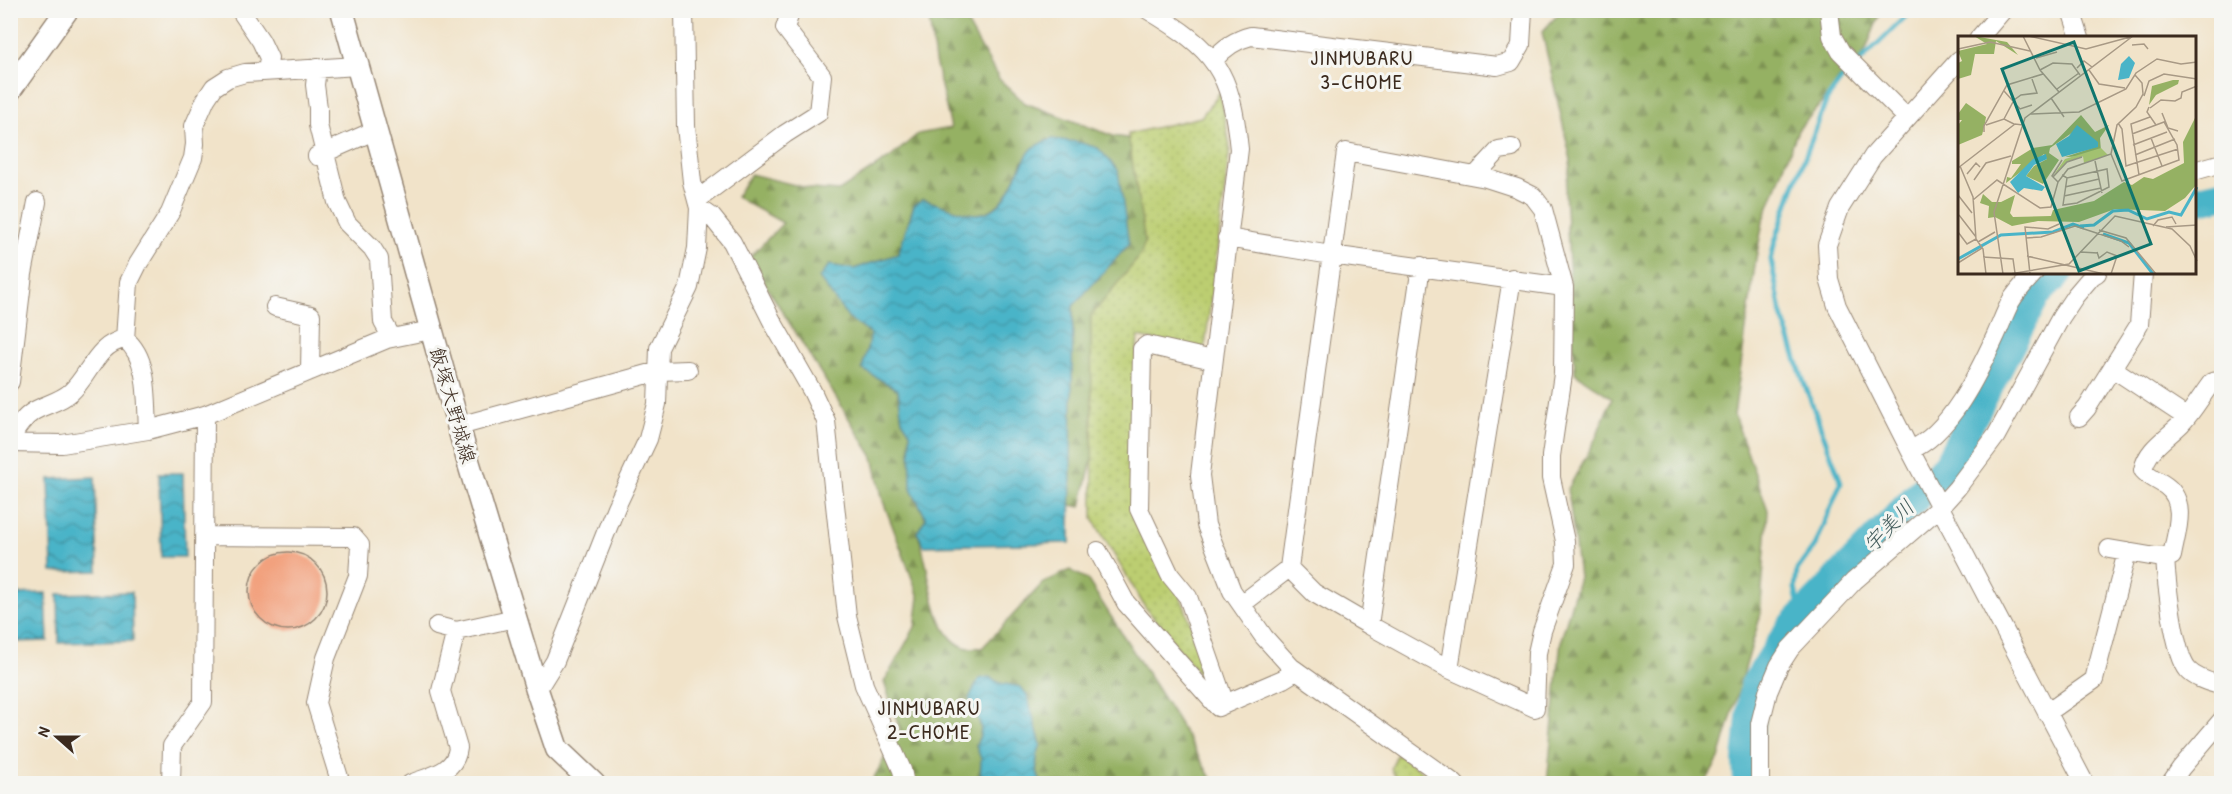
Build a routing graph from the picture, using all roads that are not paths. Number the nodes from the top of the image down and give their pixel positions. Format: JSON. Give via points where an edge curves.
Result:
{"nodes":[{"id":1,"x":67,"y":10,"type":"edge"},
{"id":2,"x":240,"y":10,"type":"edge"},
{"id":3,"x":342,"y":10,"type":"edge"},
{"id":4,"x":684,"y":10,"type":"edge"},
{"id":5,"x":791,"y":10,"type":"edge"},
{"id":6,"x":1148,"y":10,"type":"edge"},
{"id":7,"x":1522,"y":10,"type":"edge"},
{"id":8,"x":1829,"y":10,"type":"edge"},
{"id":9,"x":2003,"y":10,"type":"edge"},
{"id":10,"x":2072,"y":10,"type":"edge"},
{"id":11,"x":1981,"y":36,"type":"edge"},
{"id":12,"x":2079,"y":36,"type":"edge"},
{"id":13,"x":1214,"y":60,"type":"junction"},
{"id":14,"x":1958,"y":61,"type":"edge"},
{"id":15,"x":358,"y":66,"type":"junction"},
{"id":16,"x":317,"y":68,"type":"junction"},
{"id":17,"x":267,"y":72,"type":"junction"},
{"id":18,"x":10,"y":90,"type":"edge"},
{"id":19,"x":1907,"y":118,"type":"junction"},
{"id":20,"x":376,"y":130,"type":"junction"},
{"id":21,"x":1512,"y":148,"type":"dead end"},
{"id":22,"x":321,"y":154,"type":"junction"},
{"id":23,"x":2222,"y":163,"type":"edge"},
{"id":24,"x":2196,"y":170,"type":"edge"},
{"id":25,"x":1475,"y":176,"type":"junction"},
{"id":26,"x":37,"y":202,"type":"dead end"},
{"id":27,"x":698,"y":204,"type":"junction"},
{"id":28,"x":1227,"y":238,"type":"junction"},
{"id":29,"x":1331,"y":255,"type":"junction"},
{"id":30,"x":1421,"y":266,"type":"junction"},
{"id":31,"x":2033,"y":274,"type":"edge"},
{"id":32,"x":2095,"y":274,"type":"edge"},
{"id":33,"x":2143,"y":274,"type":"edge"},
{"id":34,"x":1512,"y":278,"type":"junction"},
{"id":35,"x":1564,"y":287,"type":"junction"},
{"id":36,"x":15,"y":303,"type":"edge"},
{"id":37,"x":275,"y":307,"type":"dead end"},
{"id":38,"x":431,"y":330,"type":"junction"},
{"id":39,"x":392,"y":338,"type":"junction"},
{"id":40,"x":126,"y":339,"type":"junction"},
{"id":41,"x":1213,"y":360,"type":"junction"},
{"id":42,"x":2112,"y":368,"type":"junction"},
{"id":43,"x":688,"y":370,"type":"dead end"},
{"id":44,"x":310,"y":371,"type":"junction"},
{"id":45,"x":659,"y":371,"type":"junction"},
{"id":46,"x":2222,"y":380,"type":"edge"},
{"id":47,"x":10,"y":382,"type":"edge"},
{"id":48,"x":205,"y":415,"type":"junction"},
{"id":49,"x":2079,"y":417,"type":"dead end"},
{"id":50,"x":2187,"y":417,"type":"junction"},
{"id":51,"x":459,"y":426,"type":"junction"},
{"id":52,"x":148,"y":430,"type":"junction"},
{"id":53,"x":12,"y":431,"type":"edge"},
{"id":54,"x":1912,"y":453,"type":"junction"},
{"id":55,"x":1938,"y":504,"type":"junction"},
{"id":56,"x":204,"y":536,"type":"junction"},
{"id":57,"x":2109,"y":549,"type":"dead end"},
{"id":58,"x":1098,"y":551,"type":"dead end"},
{"id":59,"x":2127,"y":552,"type":"junction"},
{"id":60,"x":2165,"y":556,"type":"junction"},
{"id":61,"x":1288,"y":568,"type":"junction"},
{"id":62,"x":1242,"y":604,"type":"junction"},
{"id":63,"x":515,"y":618,"type":"junction"},
{"id":64,"x":1370,"y":625,"type":"junction"},
{"id":65,"x":437,"y":626,"type":"dead end"},
{"id":66,"x":456,"y":631,"type":"junction"},
{"id":67,"x":1449,"y":669,"type":"junction"},
{"id":68,"x":1296,"y":670,"type":"junction"},
{"id":69,"x":2222,"y":686,"type":"edge"},
{"id":70,"x":537,"y":690,"type":"junction"},
{"id":71,"x":1225,"y":704,"type":"junction"},
{"id":72,"x":2047,"y":713,"type":"junction"},
{"id":73,"x":2222,"y":720,"type":"edge"},
{"id":74,"x":171,"y":783,"type":"edge"},
{"id":75,"x":341,"y":783,"type":"edge"},
{"id":76,"x":410,"y":783,"type":"edge"},
{"id":77,"x":594,"y":783,"type":"edge"},
{"id":78,"x":905,"y":783,"type":"edge"},
{"id":79,"x":1455,"y":783,"type":"edge"},
{"id":80,"x":1760,"y":783,"type":"edge"},
{"id":81,"x":2085,"y":783,"type":"edge"},
{"id":82,"x":2170,"y":783,"type":"edge"}],
"edges":[{"from":1,"to":18,"type":"main road"},
{"from":2,"to":17,"type":"street","via":[[269,58]]},
{"from":3,"to":15,"type":"main road","name":"飯塚大野城線"},
{"from":4,"to":27,"type":"street","via":[[686,126]]},
{"from":5,"to":27,"type":"street","via":[[785,28],[822,76],[818,113],[785,134]]},
{"from":6,"to":13,"type":"street","via":[[1186,33]]},
{"from":7,"to":13,"type":"street","via":[[1521,45],[1511,62],[1497,66],[1251,36],[1222,50]]},
{"from":8,"to":19,"type":"street","via":[[1833,36],[1841,52]]},
{"from":9,"to":11,"type":"street"},
{"from":10,"to":12,"type":"street"},
{"from":13,"to":28,"type":"street","via":[[1230,92],[1239,149]]},
{"from":14,"to":19,"type":"street"},
{"from":15,"to":16,"type":"street"},
{"from":15,"to":20,"type":"main road","name":"飯塚大野城線"},
{"from":16,"to":17,"type":"street"},
{"from":16,"to":22,"type":"street"},
{"from":17,"to":40,"type":"street","via":[[228,78],[214,87],[206,99],[194,126],[193,158],[170,213],[129,282]]},
{"from":19,"to":54,"type":"street","via":[[1873,156],[1840,208],[1827,245],[1829,279],[1837,306]]},
{"from":20,"to":22,"type":"street"},
{"from":20,"to":38,"type":"main road","name":"飯塚大野城線"},
{"from":21,"to":25,"type":"street","via":[[1499,150]]},
{"from":22,"to":39,"type":"street","via":[[346,223],[379,259],[383,322]]},
{"from":23,"to":24,"type":"street"},
{"from":25,"to":29,"type":"street","via":[[1347,145]]},
{"from":25,"to":35,"type":"street","via":[[1533,196],[1543,209]]},
{"from":26,"to":36,"type":"street"},
{"from":27,"to":45,"type":"street","via":[[697,248],[689,287],[659,348]]},
{"from":27,"to":78,"type":"street","via":[[732,242],[826,421],[847,616],[864,685]]},
{"from":28,"to":29,"type":"street"},
{"from":28,"to":41,"type":"street"},
{"from":29,"to":30,"type":"street"},
{"from":29,"to":61,"type":"street"},
{"from":30,"to":34,"type":"street"},
{"from":30,"to":64,"type":"street"},
{"from":31,"to":54,"type":"street","via":[[2011,302],[1957,406],[1938,432]]},
{"from":32,"to":55,"type":"street","via":[[2061,317],[1996,436]]},
{"from":33,"to":42,"type":"street","via":[[2139,325]]},
{"from":34,"to":35,"type":"street"},
{"from":34,"to":67,"type":"street"},
{"from":35,"to":67,"type":"street","via":[[1563,374],[1551,478],[1566,564],[1537,653],[1535,708]]},
{"from":36,"to":47,"type":"street"},
{"from":37,"to":44,"type":"street","via":[[311,315]]},
{"from":38,"to":39,"type":"street"},
{"from":38,"to":51,"type":"main road","name":"飯塚大野城線"},
{"from":39,"to":44,"type":"street"},
{"from":40,"to":52,"type":"street","via":[[140,359]]},
{"from":40,"to":53,"type":"street","via":[[103,349],[71,392],[34,411]]},
{"from":41,"to":62,"type":"street","via":[[1201,465],[1206,525],[1232,591]]},
{"from":41,"to":71,"type":"street","via":[[1147,345],[1142,349],[1139,509],[1170,574],[1188,597]]},
{"from":42,"to":49,"type":"street"},
{"from":42,"to":50,"type":"street"},
{"from":43,"to":45,"type":"street"},
{"from":44,"to":48,"type":"street"},
{"from":45,"to":51,"type":"street"},
{"from":45,"to":70,"type":"street","via":[[657,404],[648,439],[616,507],[555,661]]},
{"from":46,"to":50,"type":"street","via":[[2212,382]]},
{"from":48,"to":52,"type":"street"},
{"from":48,"to":56,"type":"street"},
{"from":50,"to":60,"type":"street","via":[[2149,453],[2143,470],[2167,486],[2179,503],[2172,556]]},
{"from":51,"to":63,"type":"main road","name":"飯塚大野城線"},
{"from":52,"to":53,"type":"street","via":[[62,444]]},
{"from":54,"to":55,"type":"street"},
{"from":55,"to":72,"type":"street"},
{"from":55,"to":80,"type":"street","via":[[1854,581],[1779,666],[1760,724]]},
{"from":56,"to":74,"type":"street","via":[[203,702],[172,746]]},
{"from":56,"to":75,"type":"street","via":[[353,537],[360,544],[358,576],[326,658],[316,702]]},
{"from":57,"to":59,"type":"street"},
{"from":58,"to":71,"type":"street","via":[[1126,603],[1144,625],[1218,707]]},
{"from":59,"to":60,"type":"street"},
{"from":59,"to":72,"type":"street","via":[[2094,680]]},
{"from":60,"to":69,"type":"street","via":[[2170,611],[2186,668]]},
{"from":61,"to":62,"type":"street"},
{"from":61,"to":64,"type":"street","via":[[1314,593]]},
{"from":62,"to":68,"type":"street","via":[[1264,637]]},
{"from":63,"to":66,"type":"street"},
{"from":63,"to":70,"type":"main road","name":"飯塚大野城線"},
{"from":64,"to":67,"type":"street"},
{"from":65,"to":66,"type":"street"},
{"from":66,"to":76,"type":"street","via":[[441,691],[457,756],[446,770]]},
{"from":68,"to":71,"type":"street"},
{"from":68,"to":79,"type":"street"},
{"from":70,"to":77,"type":"main road","name":"飯塚大野城線","via":[[557,749]]},
{"from":72,"to":81,"type":"street"},
{"from":73,"to":82,"type":"street"}]}
